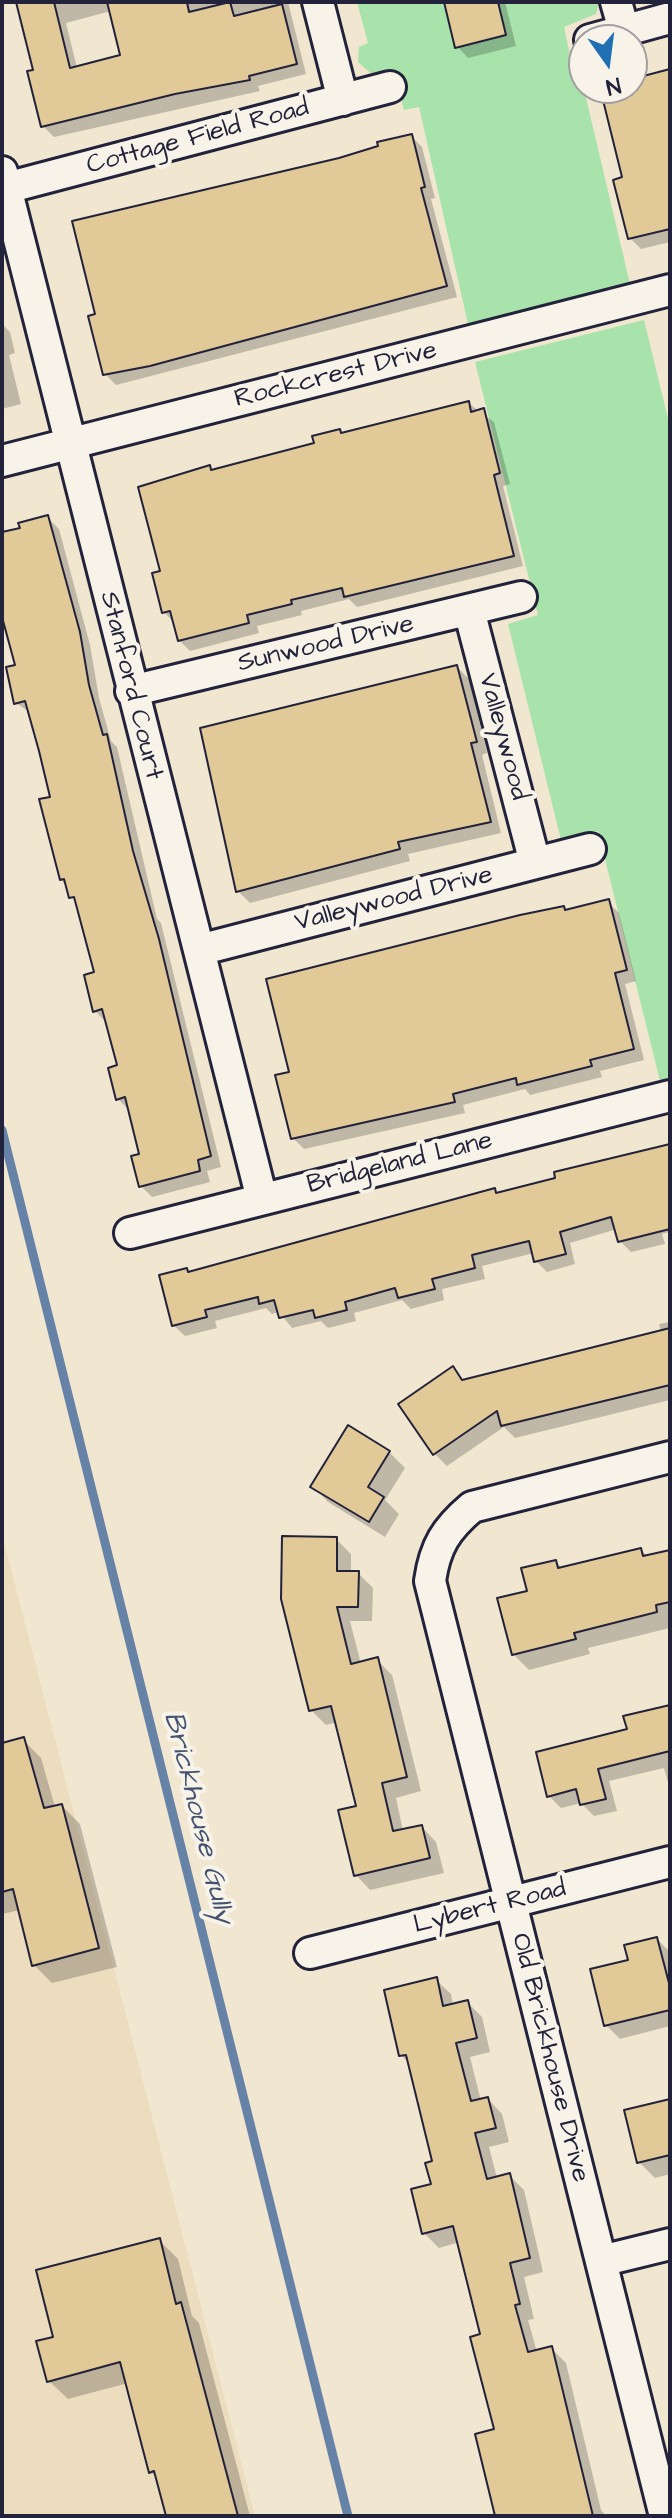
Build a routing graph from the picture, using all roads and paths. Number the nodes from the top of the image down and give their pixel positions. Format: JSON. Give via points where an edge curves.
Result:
{"nodes":[{"id":1,"x":318,"y":2,"type":"edge"},
{"id":2,"x":620,"y":16,"type":"edge"},
{"id":3,"x":670,"y":18,"type":"edge"},
{"id":4,"x":390,"y":87,"type":"dead end"},
{"id":5,"x":343,"y":100,"type":"junction"},
{"id":6,"x":4,"y":180,"type":"edge"},
{"id":7,"x":670,"y":290,"type":"edge"},
{"id":8,"x":69,"y":444,"type":"junction"},
{"id":9,"x":2,"y":461,"type":"edge"},
{"id":10,"x":521,"y":597,"type":"dead end"},
{"id":11,"x":469,"y":610,"type":"junction"},
{"id":12,"x":131,"y":691,"type":"junction"},
{"id":13,"x":590,"y":849,"type":"dead end"},
{"id":14,"x":535,"y":863,"type":"junction"},
{"id":15,"x":199,"y":950,"type":"junction"},
{"id":16,"x":670,"y":1096,"type":"edge"},
{"id":17,"x":262,"y":1199,"type":"junction"},
{"id":18,"x":130,"y":1233,"type":"dead end"},
{"id":19,"x":670,"y":1457,"type":"edge"},
{"id":20,"x":670,"y":1862,"type":"edge"},
{"id":21,"x":510,"y":1903,"type":"junction"},
{"id":22,"x":310,"y":1953,"type":"dead end"},
{"id":23,"x":670,"y":2244,"type":"edge"},
{"id":24,"x":601,"y":2261,"type":"junction"},
{"id":25,"x":665,"y":2516,"type":"edge"}],
"edges":[{"from":1,"to":5,"type":"street"},
{"from":2,"to":3,"type":"street"},
{"from":4,"to":5,"type":"street","name":"Cottage Field Road"},
{"from":5,"to":6,"type":"street","name":"Cottage Field Road"},
{"from":6,"to":8,"type":"street","name":"Stanford Court"},
{"from":7,"to":8,"type":"street","name":"Rockcrest Drive"},
{"from":8,"to":9,"type":"street","name":"Rockcrest Drive"},
{"from":8,"to":12,"type":"street","name":"Stanford Court"},
{"from":10,"to":11,"type":"street","name":"Sunwood Drive"},
{"from":11,"to":12,"type":"street","name":"Sunwood Drive"},
{"from":11,"to":14,"type":"street","name":"Valleywood"},
{"from":12,"to":15,"type":"street","name":"Stanford Court"},
{"from":13,"to":14,"type":"street","name":"Valleywood Drive"},
{"from":14,"to":15,"type":"street","name":"Valleywood Drive"},
{"from":15,"to":17,"type":"street","name":"Stanford Court"},
{"from":16,"to":17,"type":"street","name":"Bridgeland Lane"},
{"from":17,"to":18,"type":"street","name":"Bridgeland Lane"},
{"from":19,"to":21,"type":"street","name":"Old Brickhouse Drive","via":[[472,1507],[448,1528],[434,1551],[433,1600]]},
{"from":20,"to":21,"type":"street","name":"Lybert Road"},
{"from":21,"to":22,"type":"street","name":"Lybert Road"},
{"from":21,"to":24,"type":"street","name":"Old Brickhouse Drive"},
{"from":23,"to":24,"type":"street"},
{"from":24,"to":25,"type":"street","name":"Old Brickhouse Drive"}]}
